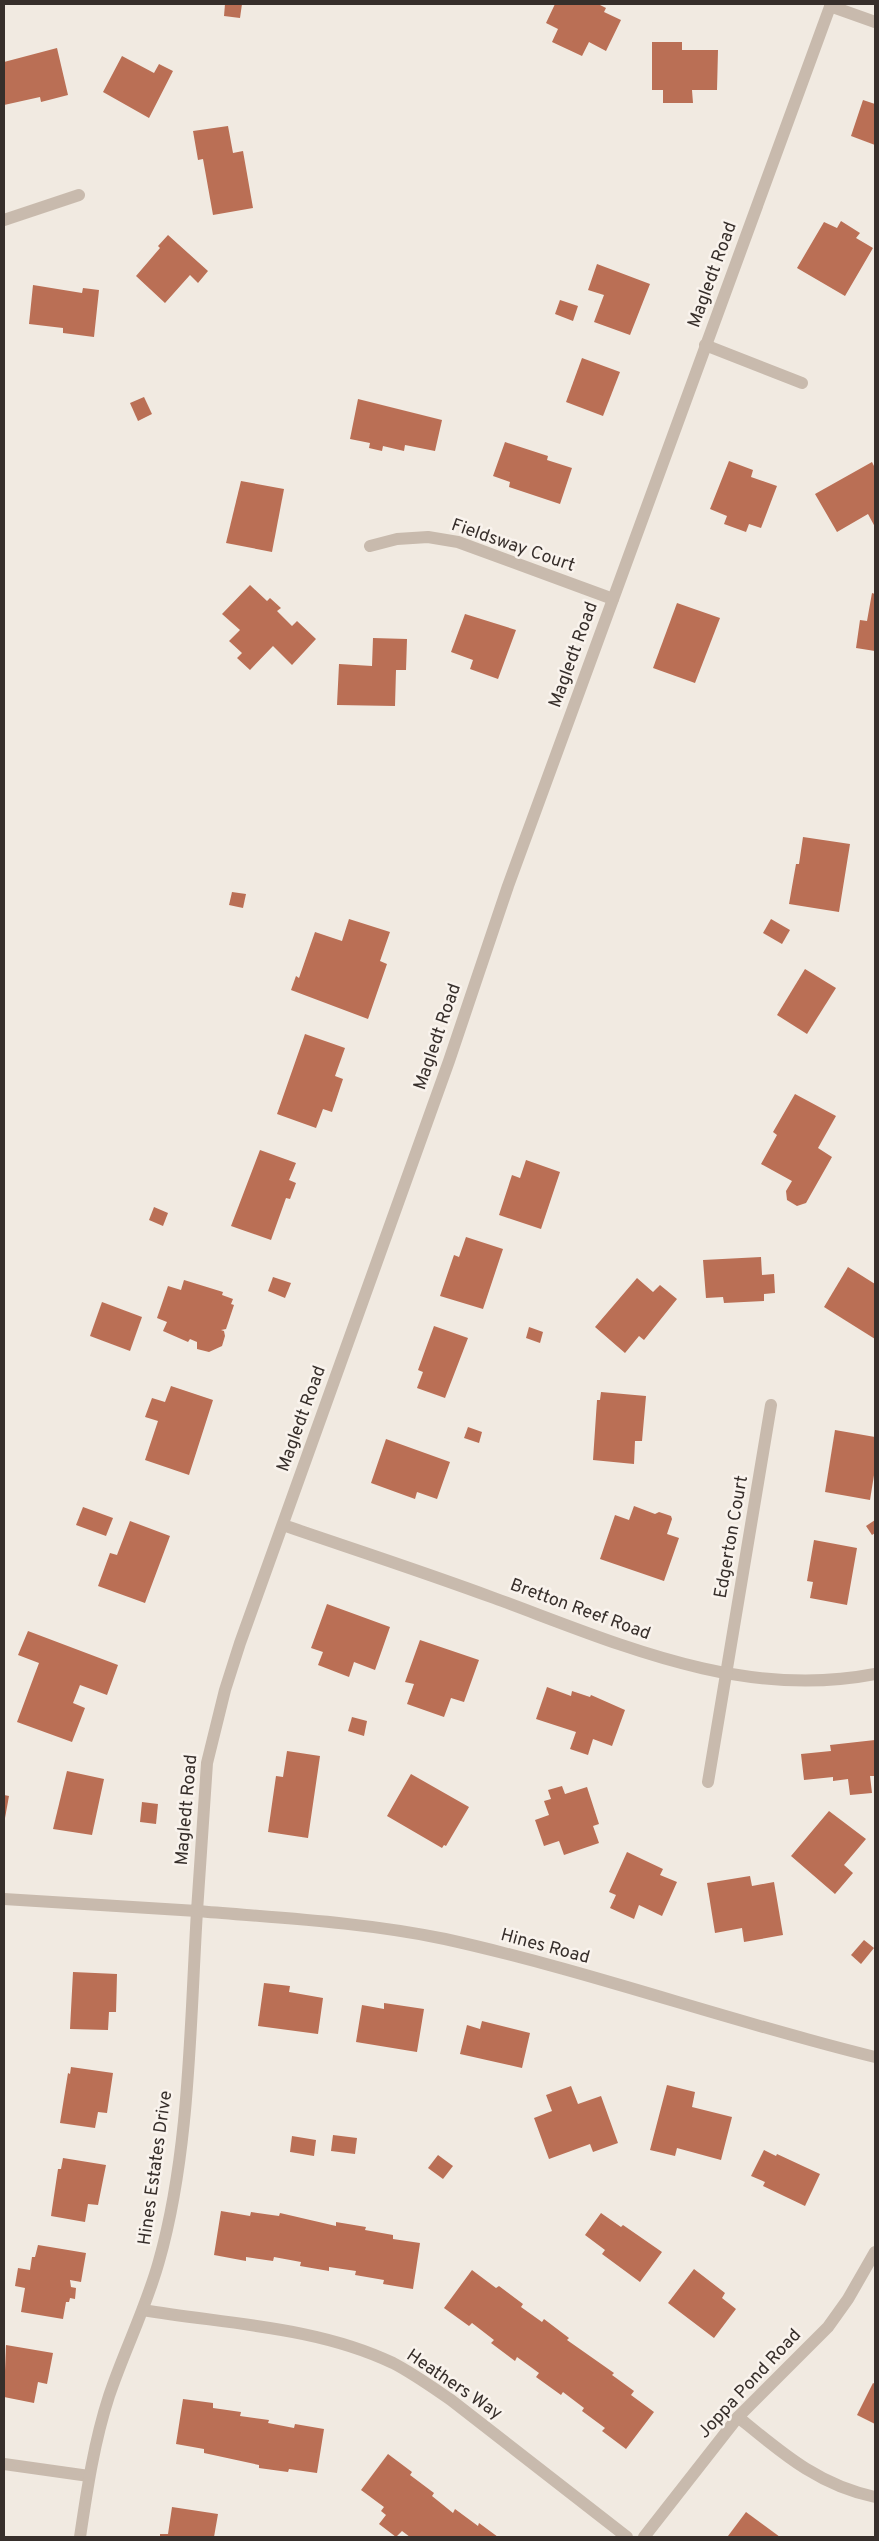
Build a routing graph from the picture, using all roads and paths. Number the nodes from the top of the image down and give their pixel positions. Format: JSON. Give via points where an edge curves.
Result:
{"nodes":[{"id":1,"x":829,"y":4,"type":"edge"},
{"id":2,"x":875,"y":22,"type":"edge"},
{"id":3,"x":79,"y":195,"type":"dead end"},
{"id":4,"x":4,"y":220,"type":"edge"},
{"id":5,"x":705,"y":345,"type":"junction"},
{"id":6,"x":802,"y":383,"type":"dead end"},
{"id":7,"x":370,"y":546,"type":"dead end"},
{"id":8,"x":613,"y":599,"type":"junction"},
{"id":9,"x":772,"y":1405,"type":"dead end"},
{"id":10,"x":283,"y":1525,"type":"junction"},
{"id":11,"x":726,"y":1674,"type":"junction"},
{"id":12,"x":875,"y":1674,"type":"edge"},
{"id":13,"x":708,"y":1782,"type":"dead end"},
{"id":14,"x":4,"y":1900,"type":"edge"},
{"id":15,"x":197,"y":1911,"type":"junction"},
{"id":16,"x":875,"y":2057,"type":"edge"},
{"id":17,"x":875,"y":2252,"type":"edge"},
{"id":18,"x":143,"y":2310,"type":"junction"},
{"id":19,"x":738,"y":2417,"type":"junction"},
{"id":20,"x":4,"y":2464,"type":"edge"},
{"id":21,"x":90,"y":2476,"type":"junction"},
{"id":22,"x":875,"y":2498,"type":"edge"},
{"id":23,"x":80,"y":2537,"type":"edge"},
{"id":24,"x":627,"y":2537,"type":"edge"},
{"id":25,"x":644,"y":2537,"type":"edge"}],
"edges":[{"from":1,"to":2,"type":"street"},
{"from":1,"to":5,"type":"street","name":"Magledt Road"},
{"from":3,"to":4,"type":"street"},
{"from":5,"to":6,"type":"street"},
{"from":5,"to":8,"type":"street","name":"Magledt Road"},
{"from":7,"to":8,"type":"street","name":"Fieldsway Court","via":[[397,539],[428,537],[458,542]]},
{"from":8,"to":10,"type":"street","name":"Magledt Road"},
{"from":9,"to":11,"type":"street","name":"Edgerton Court"},
{"from":10,"to":11,"type":"street","name":"Bretton Reef Road","via":[[605,1640]]},
{"from":10,"to":15,"type":"street","name":"Magledt Road","via":[[240,1643],[212,1739],[207,1763]]},
{"from":11,"to":12,"type":"street","name":"Bretton Reef Road","via":[[786,1682],[844,1680]]},
{"from":11,"to":13,"type":"street","name":"Edgerton Court"},
{"from":14,"to":15,"type":"street"},
{"from":15,"to":16,"type":"street","name":"Hines Road","via":[[342,1923],[444,1939]]},
{"from":15,"to":18,"type":"street","name":"Hines Estates Drive","via":[[180,2147],[159,2261]]},
{"from":17,"to":19,"type":"street","name":"Joppa Pond Road","via":[[828,2327]]},
{"from":18,"to":21,"type":"street","name":"Hines Estates Drive","via":[[109,2398]]},
{"from":18,"to":24,"type":"street","name":"Heathers Way","via":[[318,2338],[392,2363],[451,2400]]},
{"from":19,"to":22,"type":"street","via":[[800,2467],[832,2483]]},
{"from":19,"to":25,"type":"street","name":"Joppa Pond Road"},
{"from":20,"to":21,"type":"street"},
{"from":21,"to":23,"type":"street","name":"Hines Estates Drive"}]}
